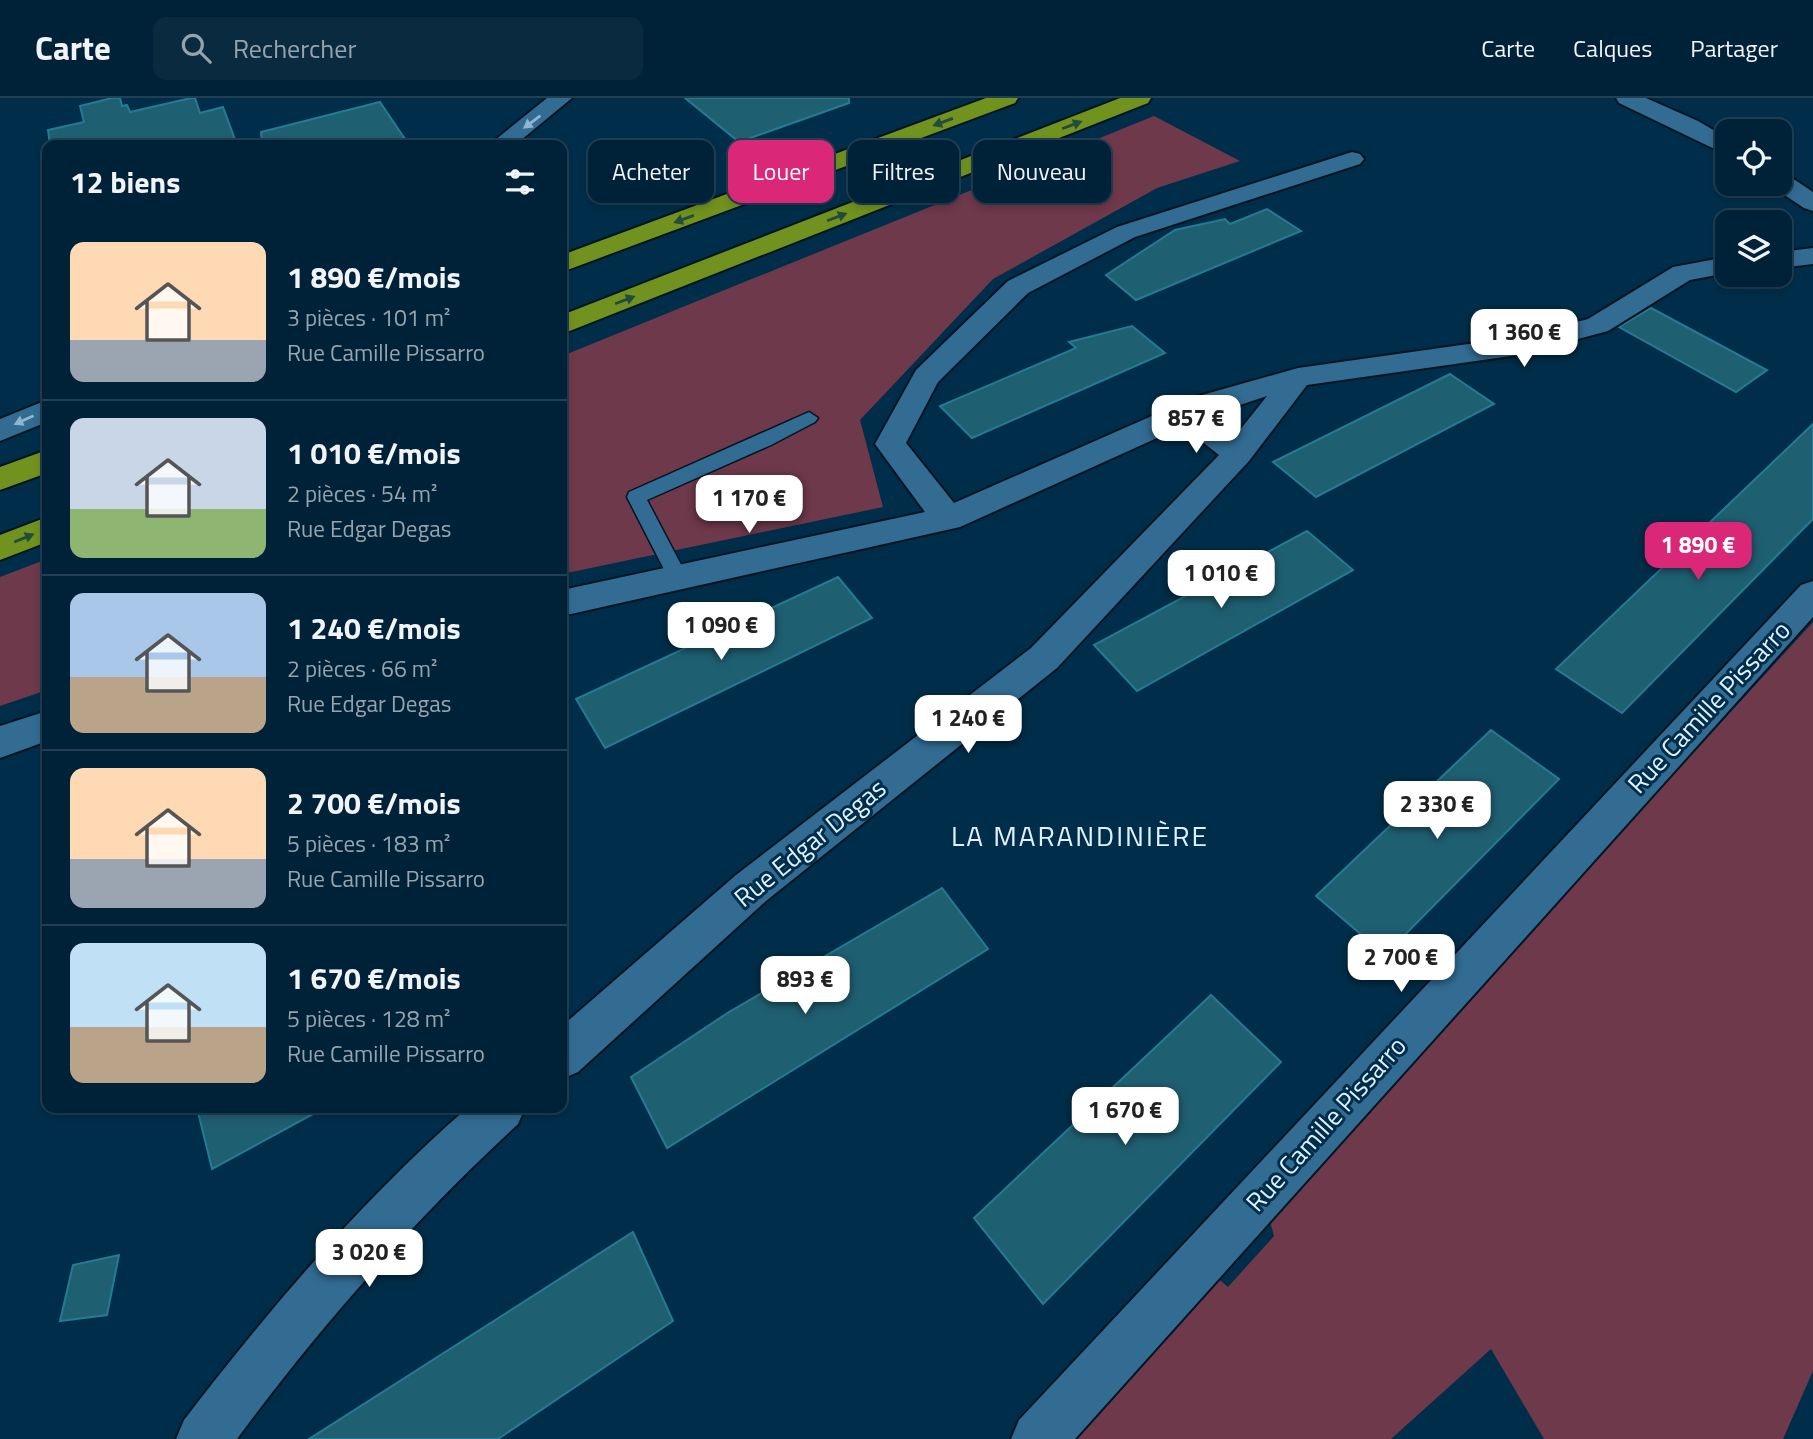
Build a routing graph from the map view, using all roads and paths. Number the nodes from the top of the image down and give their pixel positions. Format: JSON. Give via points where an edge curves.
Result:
{"nodes":[{"id":1,"x":561,"y":98,"type":"edge"},
{"id":2,"x":1007,"y":98,"type":"edge"},
{"id":3,"x":1140,"y":98,"type":"edge"},
{"id":4,"x":1627,"y":98,"type":"edge"},
{"id":5,"x":507,"y":140,"type":"edge"},
{"id":6,"x":1715,"y":141,"type":"edge"},
{"id":7,"x":1352,"y":159,"type":"dead end"},
{"id":8,"x":1792,"y":189,"type":"edge"},
{"id":9,"x":1813,"y":203,"type":"edge"},
{"id":10,"x":1813,"y":256,"type":"edge"},
{"id":11,"x":1792,"y":259,"type":"edge"},
{"id":12,"x":567,"y":262,"type":"edge"},
{"id":13,"x":1715,"y":267,"type":"edge"},
{"id":14,"x":567,"y":323,"type":"edge"},
{"id":15,"x":1298,"y":377,"type":"junction"},
{"id":16,"x":42,"y":412,"type":"edge"},
{"id":17,"x":809,"y":418,"type":"dead end"},
{"id":18,"x":1175,"y":418,"type":"junction"},
{"id":19,"x":0,"y":431,"type":"edge"},
{"id":20,"x":1238,"y":454,"type":"junction"},
{"id":21,"x":42,"y":463,"type":"edge"},
{"id":22,"x":0,"y":479,"type":"edge"},
{"id":23,"x":948,"y":519,"type":"junction"},
{"id":24,"x":42,"y":531,"type":"edge"},
{"id":25,"x":0,"y":548,"type":"edge"},
{"id":26,"x":678,"y":578,"type":"junction"},
{"id":27,"x":1813,"y":594,"type":"edge"},
{"id":28,"x":567,"y":602,"type":"edge"},
{"id":29,"x":42,"y":728,"type":"edge"},
{"id":30,"x":0,"y":742,"type":"edge"},
{"id":31,"x":567,"y":1052,"type":"edge"},
{"id":32,"x":497,"y":1113,"type":"edge"},
{"id":33,"x":203,"y":1439,"type":"edge"},
{"id":34,"x":1038,"y":1439,"type":"edge"}],
"edges":[{"from":1,"to":5,"type":"street","one_way":true},
{"from":2,"to":12,"type":"highway","one_way":true},
{"from":14,"to":3,"type":"highway","one_way":true},
{"from":4,"to":6,"type":"street"},
{"from":7,"to":23,"type":"street","via":[[1126,232],[1018,287],[926,377],[890,444]]},
{"from":8,"to":9,"type":"street"},
{"from":10,"to":11,"type":"street"},
{"from":13,"to":15,"type":"street","via":[[1682,273],[1598,326],[1518,346]]},
{"from":15,"to":18,"type":"street"},
{"from":15,"to":20,"type":"street","name":"Rue Edgar Degas"},
{"from":16,"to":19,"type":"street","one_way":true},
{"from":17,"to":26,"type":"lane","via":[[636,496]]},
{"from":18,"to":20,"type":"street","via":[[1203,427]]},
{"from":18,"to":23,"type":"street"},
{"from":20,"to":31,"type":"street","name":"Rue Edgar Degas","via":[[1044,658],[751,888]]},
{"from":21,"to":22,"type":"highway"},
{"from":23,"to":26,"type":"street"},
{"from":25,"to":24,"type":"highway","one_way":true},
{"from":26,"to":28,"type":"street"},
{"from":27,"to":34,"type":"street","name":"Rue Camille Pissarro"},
{"from":29,"to":30,"type":"street"},
{"from":32,"to":33,"type":"street","via":[[363,1241],[269,1350]]}]}
